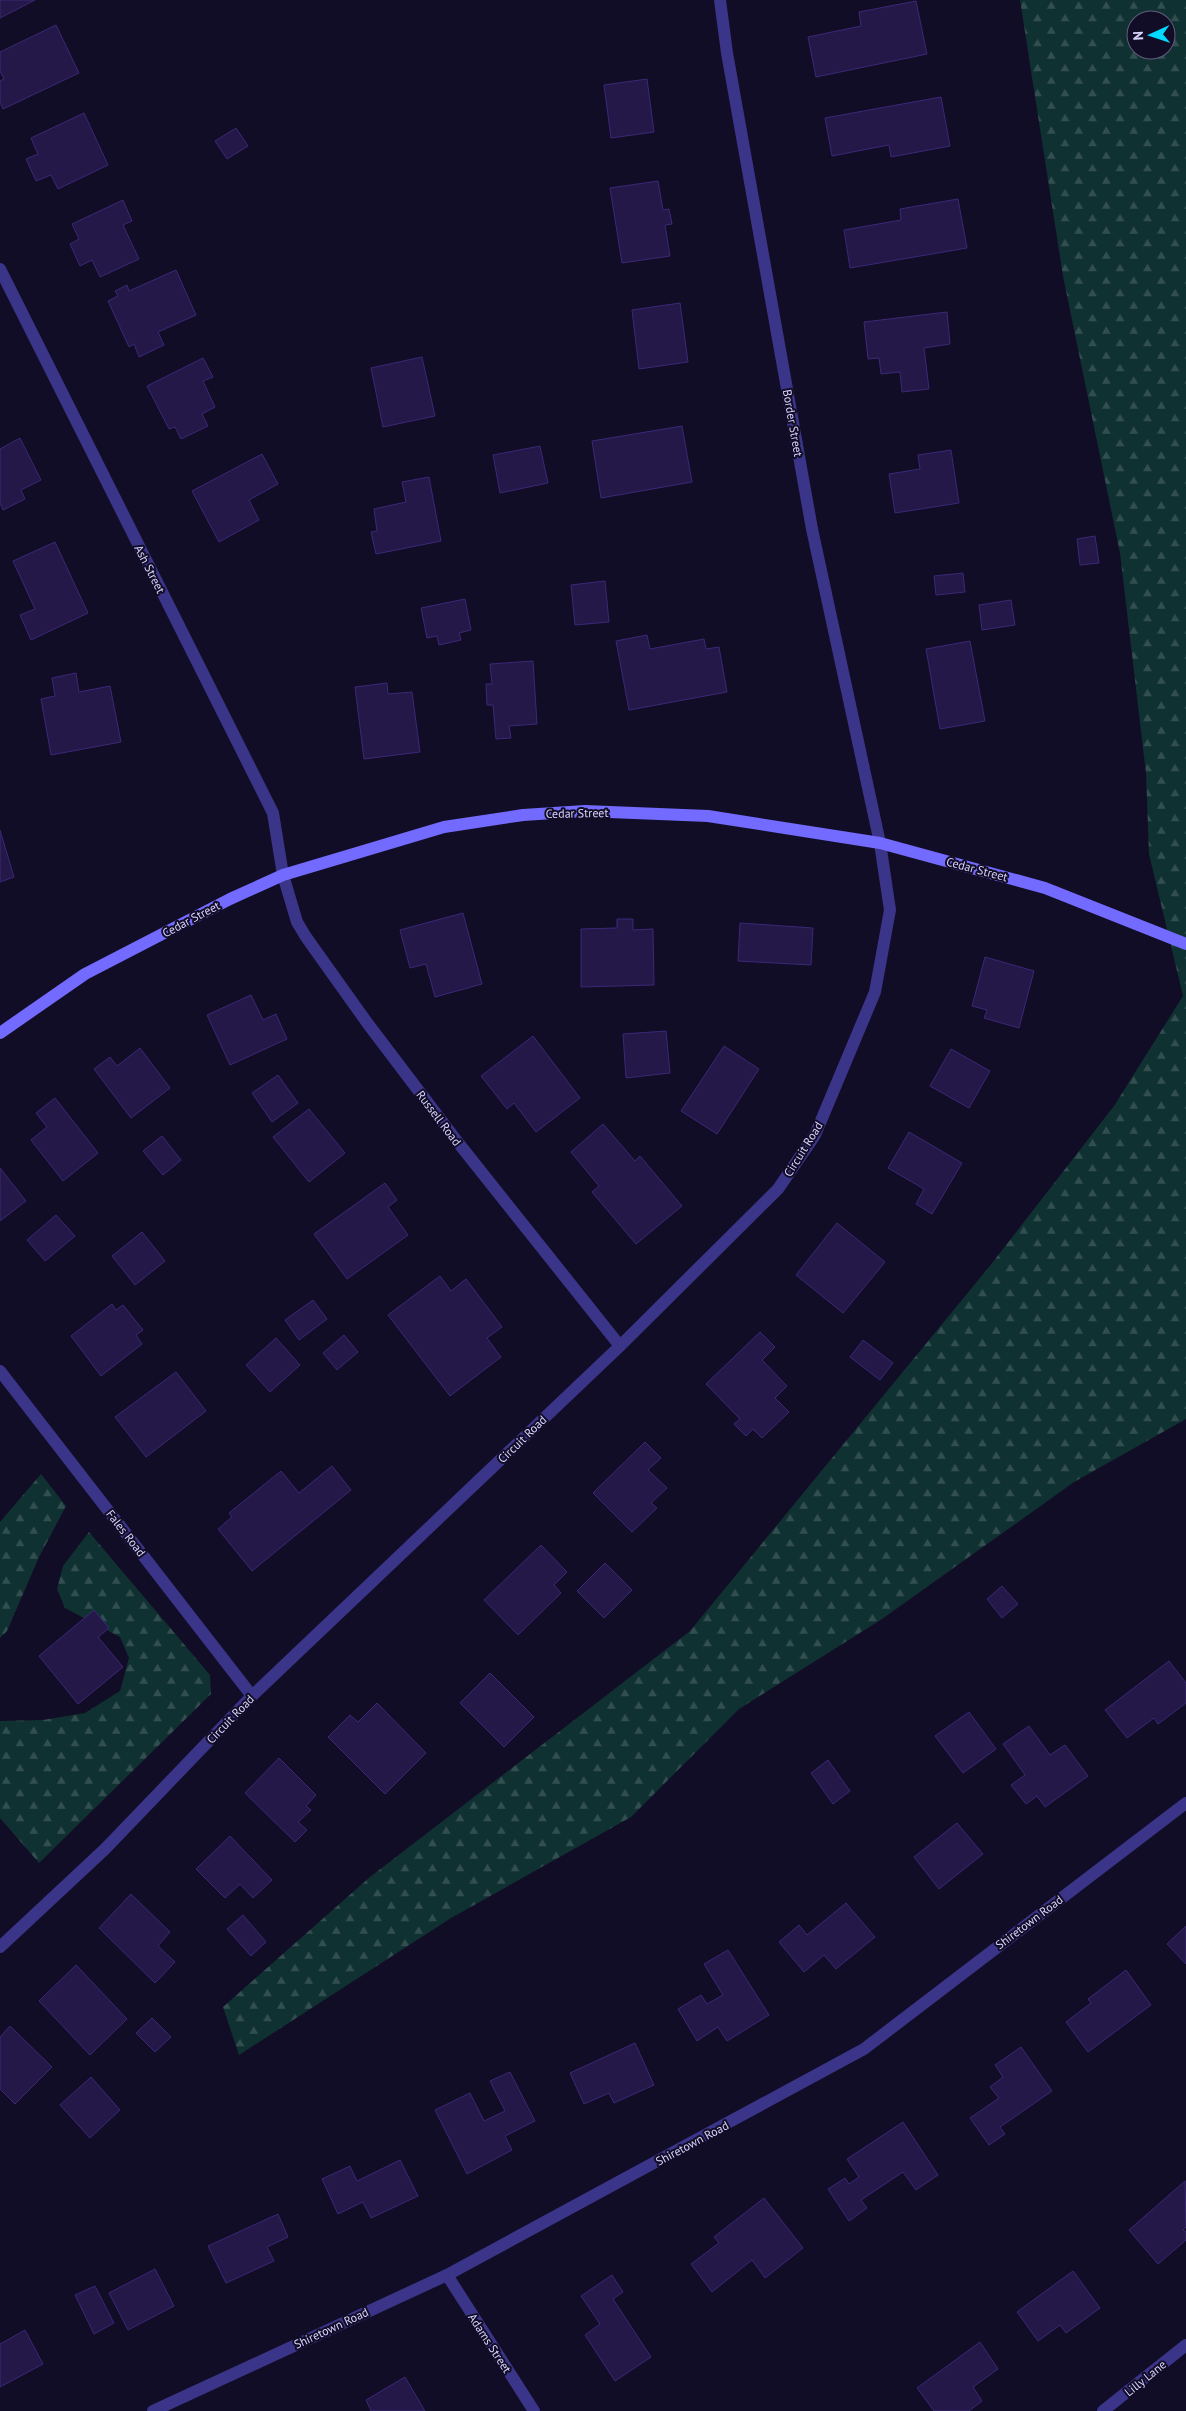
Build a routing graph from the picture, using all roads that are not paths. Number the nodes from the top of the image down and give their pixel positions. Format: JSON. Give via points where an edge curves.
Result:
{"nodes":[{"id":1,"x":720,"y":0,"type":"edge"},
{"id":2,"x":0,"y":268,"type":"edge"},
{"id":3,"x":880,"y":842,"type":"junction"},
{"id":4,"x":283,"y":875,"type":"junction"},
{"id":5,"x":1186,"y":944,"type":"edge"},
{"id":6,"x":0,"y":1033,"type":"edge"},
{"id":7,"x":620,"y":1346,"type":"junction"},
{"id":8,"x":0,"y":1371,"type":"edge"},
{"id":9,"x":252,"y":1696,"type":"junction"},
{"id":10,"x":1186,"y":1803,"type":"edge"},
{"id":11,"x":0,"y":1947,"type":"edge"},
{"id":12,"x":446,"y":2275,"type":"junction"},
{"id":13,"x":1186,"y":2345,"type":"edge"},
{"id":14,"x":153,"y":2411,"type":"edge"},
{"id":15,"x":534,"y":2411,"type":"edge"},
{"id":16,"x":1104,"y":2411,"type":"edge"}],
"edges":[{"from":1,"to":3,"type":"street","name":"Border Street","via":[[812,529]]},
{"from":2,"to":4,"type":"street","name":"Ash Street","via":[[273,813]]},
{"from":3,"to":4,"type":"street","name":"Cedar Street","via":[[708,816],[585,810],[522,815],[444,827]]},
{"from":3,"to":5,"type":"street","name":"Cedar Street","via":[[1045,888]]},
{"from":3,"to":7,"type":"street","name":"Circuit Road","via":[[890,910],[875,992],[815,1135],[778,1189]]},
{"from":4,"to":6,"type":"street","name":"Cedar Street","via":[[85,974]]},
{"from":4,"to":7,"type":"street","name":"Russell Road","via":[[297,922],[368,1024]]},
{"from":7,"to":9,"type":"street","name":"Circuit Road"},
{"from":8,"to":9,"type":"street","name":"Fales Road"},
{"from":9,"to":11,"type":"street","name":"Circuit Road","via":[[105,1849]]},
{"from":10,"to":12,"type":"street","name":"Shiretown Road","via":[[864,2049]]},
{"from":12,"to":14,"type":"street","name":"Shiretown Road"},
{"from":12,"to":15,"type":"street","name":"Adams Street"},
{"from":13,"to":16,"type":"street","name":"Lilly Lane"}]}
